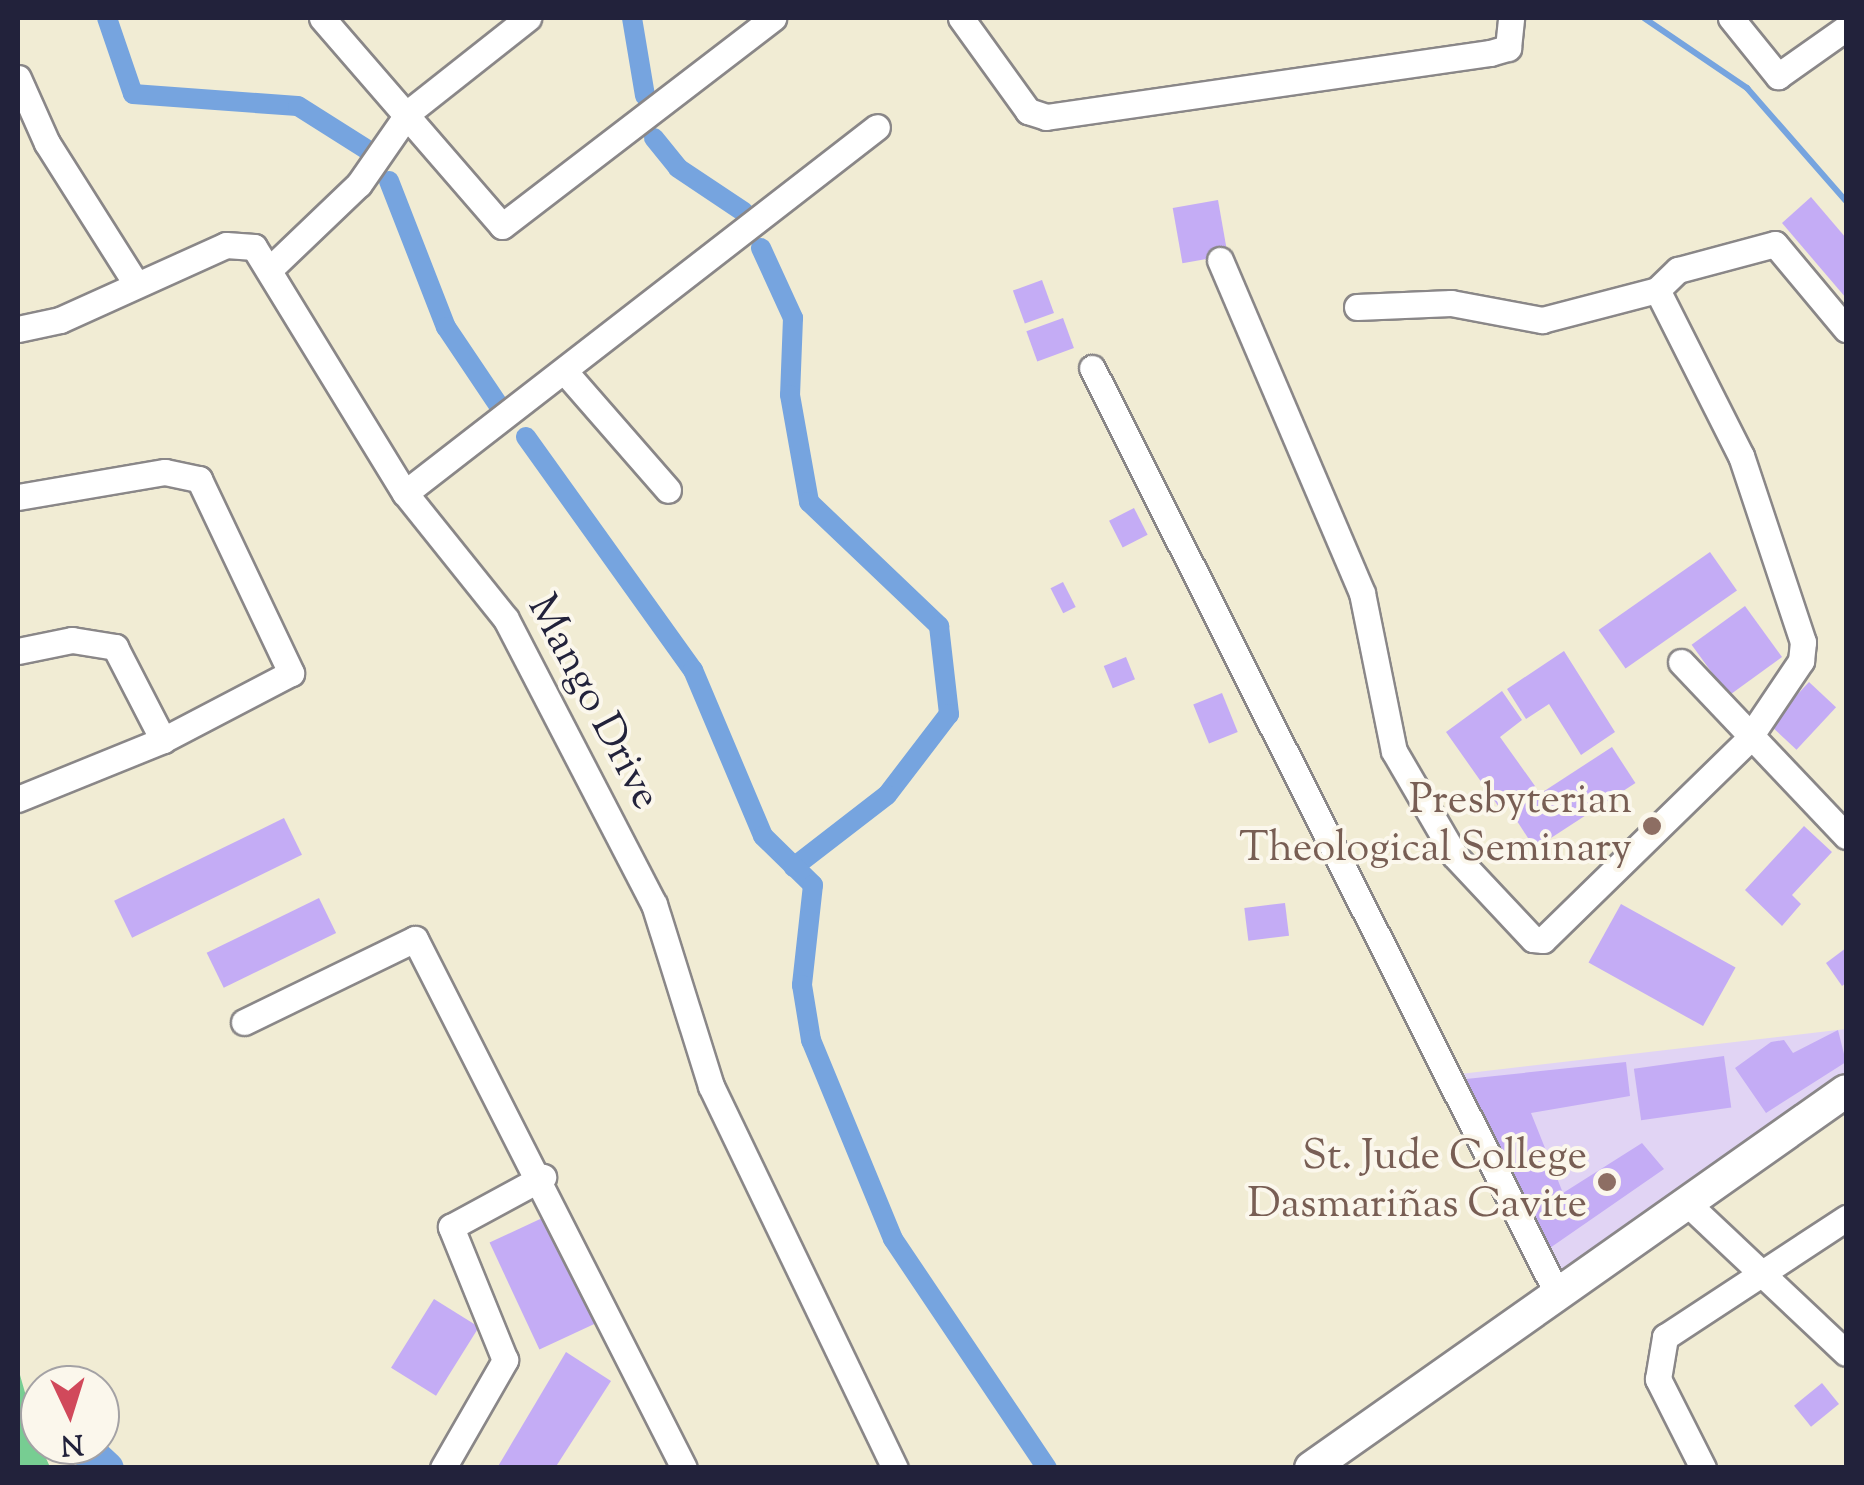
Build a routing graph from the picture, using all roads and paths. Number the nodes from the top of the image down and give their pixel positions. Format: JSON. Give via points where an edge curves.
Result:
{"nodes":[{"id":1,"x":322,"y":18,"type":"edge"},
{"id":2,"x":528,"y":18,"type":"edge"},
{"id":3,"x":773,"y":18,"type":"edge"},
{"id":4,"x":961,"y":18,"type":"edge"},
{"id":5,"x":1512,"y":18,"type":"edge"},
{"id":6,"x":1732,"y":18,"type":"edge"},
{"id":7,"x":1846,"y":28,"type":"edge"},
{"id":8,"x":18,"y":78,"type":"edge"},
{"id":9,"x":409,"y":112,"type":"junction"},
{"id":10,"x":877,"y":127,"type":"dead end"},
{"id":11,"x":1220,"y":260,"type":"dead end"},
{"id":12,"x":269,"y":270,"type":"junction"},
{"id":13,"x":136,"y":284,"type":"junction"},
{"id":14,"x":1657,"y":290,"type":"junction"},
{"id":15,"x":1358,"y":307,"type":"dead end"},
{"id":16,"x":18,"y":329,"type":"edge"},
{"id":17,"x":1846,"y":329,"type":"edge"},
{"id":18,"x":1092,"y":368,"type":"dead end"},
{"id":19,"x":566,"y":373,"type":"junction"},
{"id":20,"x":668,"y":490,"type":"dead end"},
{"id":21,"x":405,"y":493,"type":"junction"},
{"id":22,"x":18,"y":497,"type":"edge"},
{"id":23,"x":18,"y":650,"type":"edge"},
{"id":24,"x":1682,"y":662,"type":"dead end"},
{"id":25,"x":162,"y":740,"type":"junction"},
{"id":26,"x":1747,"y":741,"type":"junction"},
{"id":27,"x":18,"y":799,"type":"edge"},
{"id":28,"x":1846,"y":836,"type":"edge"},
{"id":29,"x":244,"y":1022,"type":"dead end"},
{"id":30,"x":1846,"y":1092,"type":"edge"},
{"id":31,"x":543,"y":1176,"type":"junction"},
{"id":32,"x":1688,"y":1204,"type":"junction"},
{"id":33,"x":1846,"y":1218,"type":"edge"},
{"id":34,"x":1758,"y":1277,"type":"junction"},
{"id":35,"x":1558,"y":1295,"type":"junction"},
{"id":36,"x":1846,"y":1353,"type":"edge"},
{"id":37,"x":443,"y":1468,"type":"edge"},
{"id":38,"x":684,"y":1468,"type":"edge"},
{"id":39,"x":895,"y":1468,"type":"edge"},
{"id":40,"x":1311,"y":1468,"type":"edge"},
{"id":41,"x":1703,"y":1468,"type":"edge"}],
"edges":[{"from":1,"to":9,"type":"street"},
{"from":2,"to":9,"type":"street"},
{"from":3,"to":9,"type":"street","via":[[509,226],[496,223]]},
{"from":4,"to":5,"type":"street","via":[[1028,111],[1046,117],[1490,53],[1508,48]]},
{"from":6,"to":7,"type":"street","via":[[1778,76]]},
{"from":8,"to":13,"type":"street","via":[[47,143]]},
{"from":9,"to":12,"type":"street","via":[[358,184]]},
{"from":10,"to":19,"type":"street"},
{"from":11,"to":26,"type":"street","via":[[1362,593],[1394,752],[1456,856],[1533,939],[1543,940]]},
{"from":12,"to":13,"type":"street","name":"Mango Drive","via":[[254,247],[236,242]]},
{"from":12,"to":21,"type":"street","name":"Mango Drive"},
{"from":13,"to":16,"type":"street","name":"Mango Drive"},
{"from":14,"to":15,"type":"street","via":[[1542,320],[1452,303]]},
{"from":14,"to":17,"type":"street","via":[[1678,270],[1774,244]]},
{"from":14,"to":26,"type":"street","via":[[1740,456],[1803,642],[1793,676]]},
{"from":18,"to":35,"type":"street"},
{"from":19,"to":20,"type":"street"},
{"from":19,"to":21,"type":"street"},
{"from":21,"to":39,"type":"street","name":"Mango Drive","via":[[506,619],[654,904],[711,1086]]},
{"from":22,"to":25,"type":"street","via":[[165,472],[211,492],[291,673]]},
{"from":23,"to":25,"type":"street","via":[[72,640],[115,647]]},
{"from":24,"to":26,"type":"street"},
{"from":25,"to":27,"type":"street"},
{"from":26,"to":28,"type":"street"},
{"from":29,"to":31,"type":"street","via":[[415,940]]},
{"from":30,"to":32,"type":"main road"},
{"from":31,"to":37,"type":"street","via":[[451,1227],[505,1360]]},
{"from":31,"to":38,"type":"street"},
{"from":32,"to":34,"type":"street"},
{"from":32,"to":35,"type":"main road"},
{"from":33,"to":34,"type":"street"},
{"from":34,"to":36,"type":"street"},
{"from":34,"to":41,"type":"street","via":[[1665,1337],[1655,1357]]},
{"from":35,"to":40,"type":"main road"}]}
